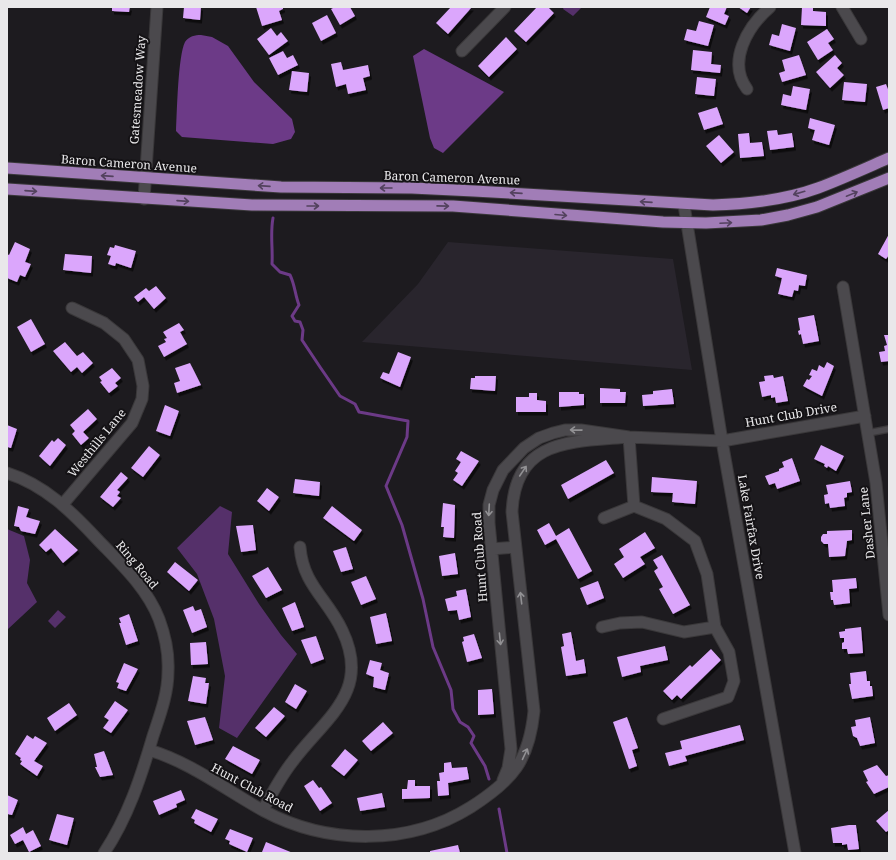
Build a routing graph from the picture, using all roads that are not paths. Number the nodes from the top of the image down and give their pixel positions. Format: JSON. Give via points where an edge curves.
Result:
{"nodes":[{"id":1,"x":157,"y":7,"type":"edge"},
{"id":2,"x":505,"y":7,"type":"edge"},
{"id":3,"x":770,"y":7,"type":"edge"},
{"id":4,"x":842,"y":7,"type":"edge"},
{"id":5,"x":861,"y":39,"type":"dead end"},
{"id":6,"x":462,"y":51,"type":"dead end"},
{"id":7,"x":747,"y":89,"type":"dead end"},
{"id":8,"x":889,"y":158,"type":"edge"},
{"id":9,"x":7,"y":168,"type":"edge"},
{"id":10,"x":145,"y":178,"type":"junction"},
{"id":11,"x":889,"y":178,"type":"edge"},
{"id":12,"x":7,"y":190,"type":"edge"},
{"id":13,"x":144,"y":199,"type":"junction"},
{"id":14,"x":684,"y":205,"type":"junction"},
{"id":15,"x":687,"y":223,"type":"junction"},
{"id":16,"x":842,"y":287,"type":"dead end"},
{"id":17,"x":72,"y":308,"type":"dead end"},
{"id":18,"x":865,"y":416,"type":"junction"},
{"id":19,"x":889,"y":429,"type":"edge"},
{"id":20,"x":868,"y":432,"type":"junction"},
{"id":21,"x":629,"y":437,"type":"junction"},
{"id":22,"x":722,"y":441,"type":"junction"},
{"id":23,"x":7,"y":473,"type":"edge"},
{"id":24,"x":63,"y":504,"type":"junction"},
{"id":25,"x":634,"y":506,"type":"junction"},
{"id":26,"x":604,"y":518,"type":"dead end"},
{"id":27,"x":300,"y":547,"type":"dead end"},
{"id":28,"x":515,"y":547,"type":"junction"},
{"id":29,"x":491,"y":549,"type":"junction"},
{"id":30,"x":889,"y":611,"type":"edge"},
{"id":31,"x":889,"y":615,"type":"edge"},
{"id":32,"x":602,"y":627,"type":"dead end"},
{"id":33,"x":715,"y":628,"type":"junction"},
{"id":34,"x":663,"y":719,"type":"dead end"},
{"id":35,"x":149,"y":750,"type":"junction"},
{"id":36,"x":501,"y":784,"type":"junction"},
{"id":37,"x":263,"y":810,"type":"junction"},
{"id":38,"x":104,"y":853,"type":"edge"},
{"id":39,"x":795,"y":853,"type":"edge"}],
"edges":[{"from":1,"to":10,"type":"street","name":"Gatesmeadow Way"},
{"from":2,"to":6,"type":"street"},
{"from":3,"to":7,"type":"street","via":[[757,22],[740,53],[738,72]]},
{"from":4,"to":5,"type":"street"},
{"from":8,"to":14,"type":"main road","name":"Baron Cameron Avenue","one_way":true,"via":[[818,188],[794,195],[741,204]]},
{"from":10,"to":9,"type":"main road","name":"Baron Cameron Avenue","one_way":true},
{"from":10,"to":13,"type":"street","name":"Gatesmeadow Way"},
{"from":14,"to":10,"type":"main road","name":"Baron Cameron Avenue","one_way":true,"via":[[474,191],[281,187]]},
{"from":15,"to":11,"type":"main road","one_way":true,"via":[[754,221],[788,215],[835,200]]},
{"from":12,"to":13,"type":"main road","one_way":true},
{"from":13,"to":15,"type":"main road","one_way":true,"via":[[252,205],[453,206]]},
{"from":14,"to":15,"type":"street","name":"Lake Fairfax Drive"},
{"from":15,"to":22,"type":"street","name":"Lake Fairfax Drive"},
{"from":16,"to":18,"type":"street","name":"Dasher Lane"},
{"from":17,"to":24,"type":"street","name":"Westhills Lane","via":[[104,324],[124,339],[138,360],[143,386],[142,399],[132,423]]},
{"from":18,"to":20,"type":"street","name":"Dasher Lane"},
{"from":18,"to":22,"type":"street","name":"Hunt Club Drive"},
{"from":19,"to":20,"type":"lane"},
{"from":20,"to":30,"type":"street","name":"Dasher Lane","via":[[876,483]]},
{"from":21,"to":22,"type":"street","name":"Hunt Club Road"},
{"from":21,"to":25,"type":"street"},
{"from":28,"to":21,"type":"street","name":"Hunt Club Road","one_way":true,"via":[[512,498],[518,479],[530,461],[556,445]]},
{"from":21,"to":29,"type":"street","name":"Hunt Club Road","one_way":true,"via":[[565,430],[539,438],[524,448],[503,470],[493,490],[490,505]]},
{"from":22,"to":39,"type":"street","name":"Lake Fairfax Drive"},
{"from":23,"to":24,"type":"street","name":"Ring Road","via":[[30,483]]},
{"from":24,"to":35,"type":"street","name":"Ring Road","via":[[130,575],[159,618],[166,642],[168,672],[164,704]]},
{"from":25,"to":26,"type":"street"},
{"from":25,"to":33,"type":"street","via":[[666,519],[695,541],[707,574]]},
{"from":27,"to":37,"type":"street","via":[[301,560],[309,581],[347,640],[350,682],[339,707],[293,760]]},
{"from":28,"to":29,"type":"street"},
{"from":36,"to":28,"type":"street","name":"Hunt Club Road","one_way":true,"via":[[516,769],[528,748],[534,711]]},
{"from":29,"to":36,"type":"street","name":"Hunt Club Road","one_way":true,"via":[[510,749],[508,768]]},
{"from":30,"to":31,"type":"street","name":"Dasher Lane"},
{"from":32,"to":33,"type":"street","via":[[642,622],[684,632]]},
{"from":33,"to":34,"type":"street","via":[[729,652],[734,681],[728,697]]},
{"from":35,"to":37,"type":"street","name":"Hunt Club Road","via":[[169,757]]},
{"from":35,"to":38,"type":"street","name":"Ring Road","via":[[122,824]]},
{"from":36,"to":37,"type":"street","name":"Hunt Club Road","via":[[480,801],[445,820],[420,829],[378,836],[349,836],[314,831]]}]}
